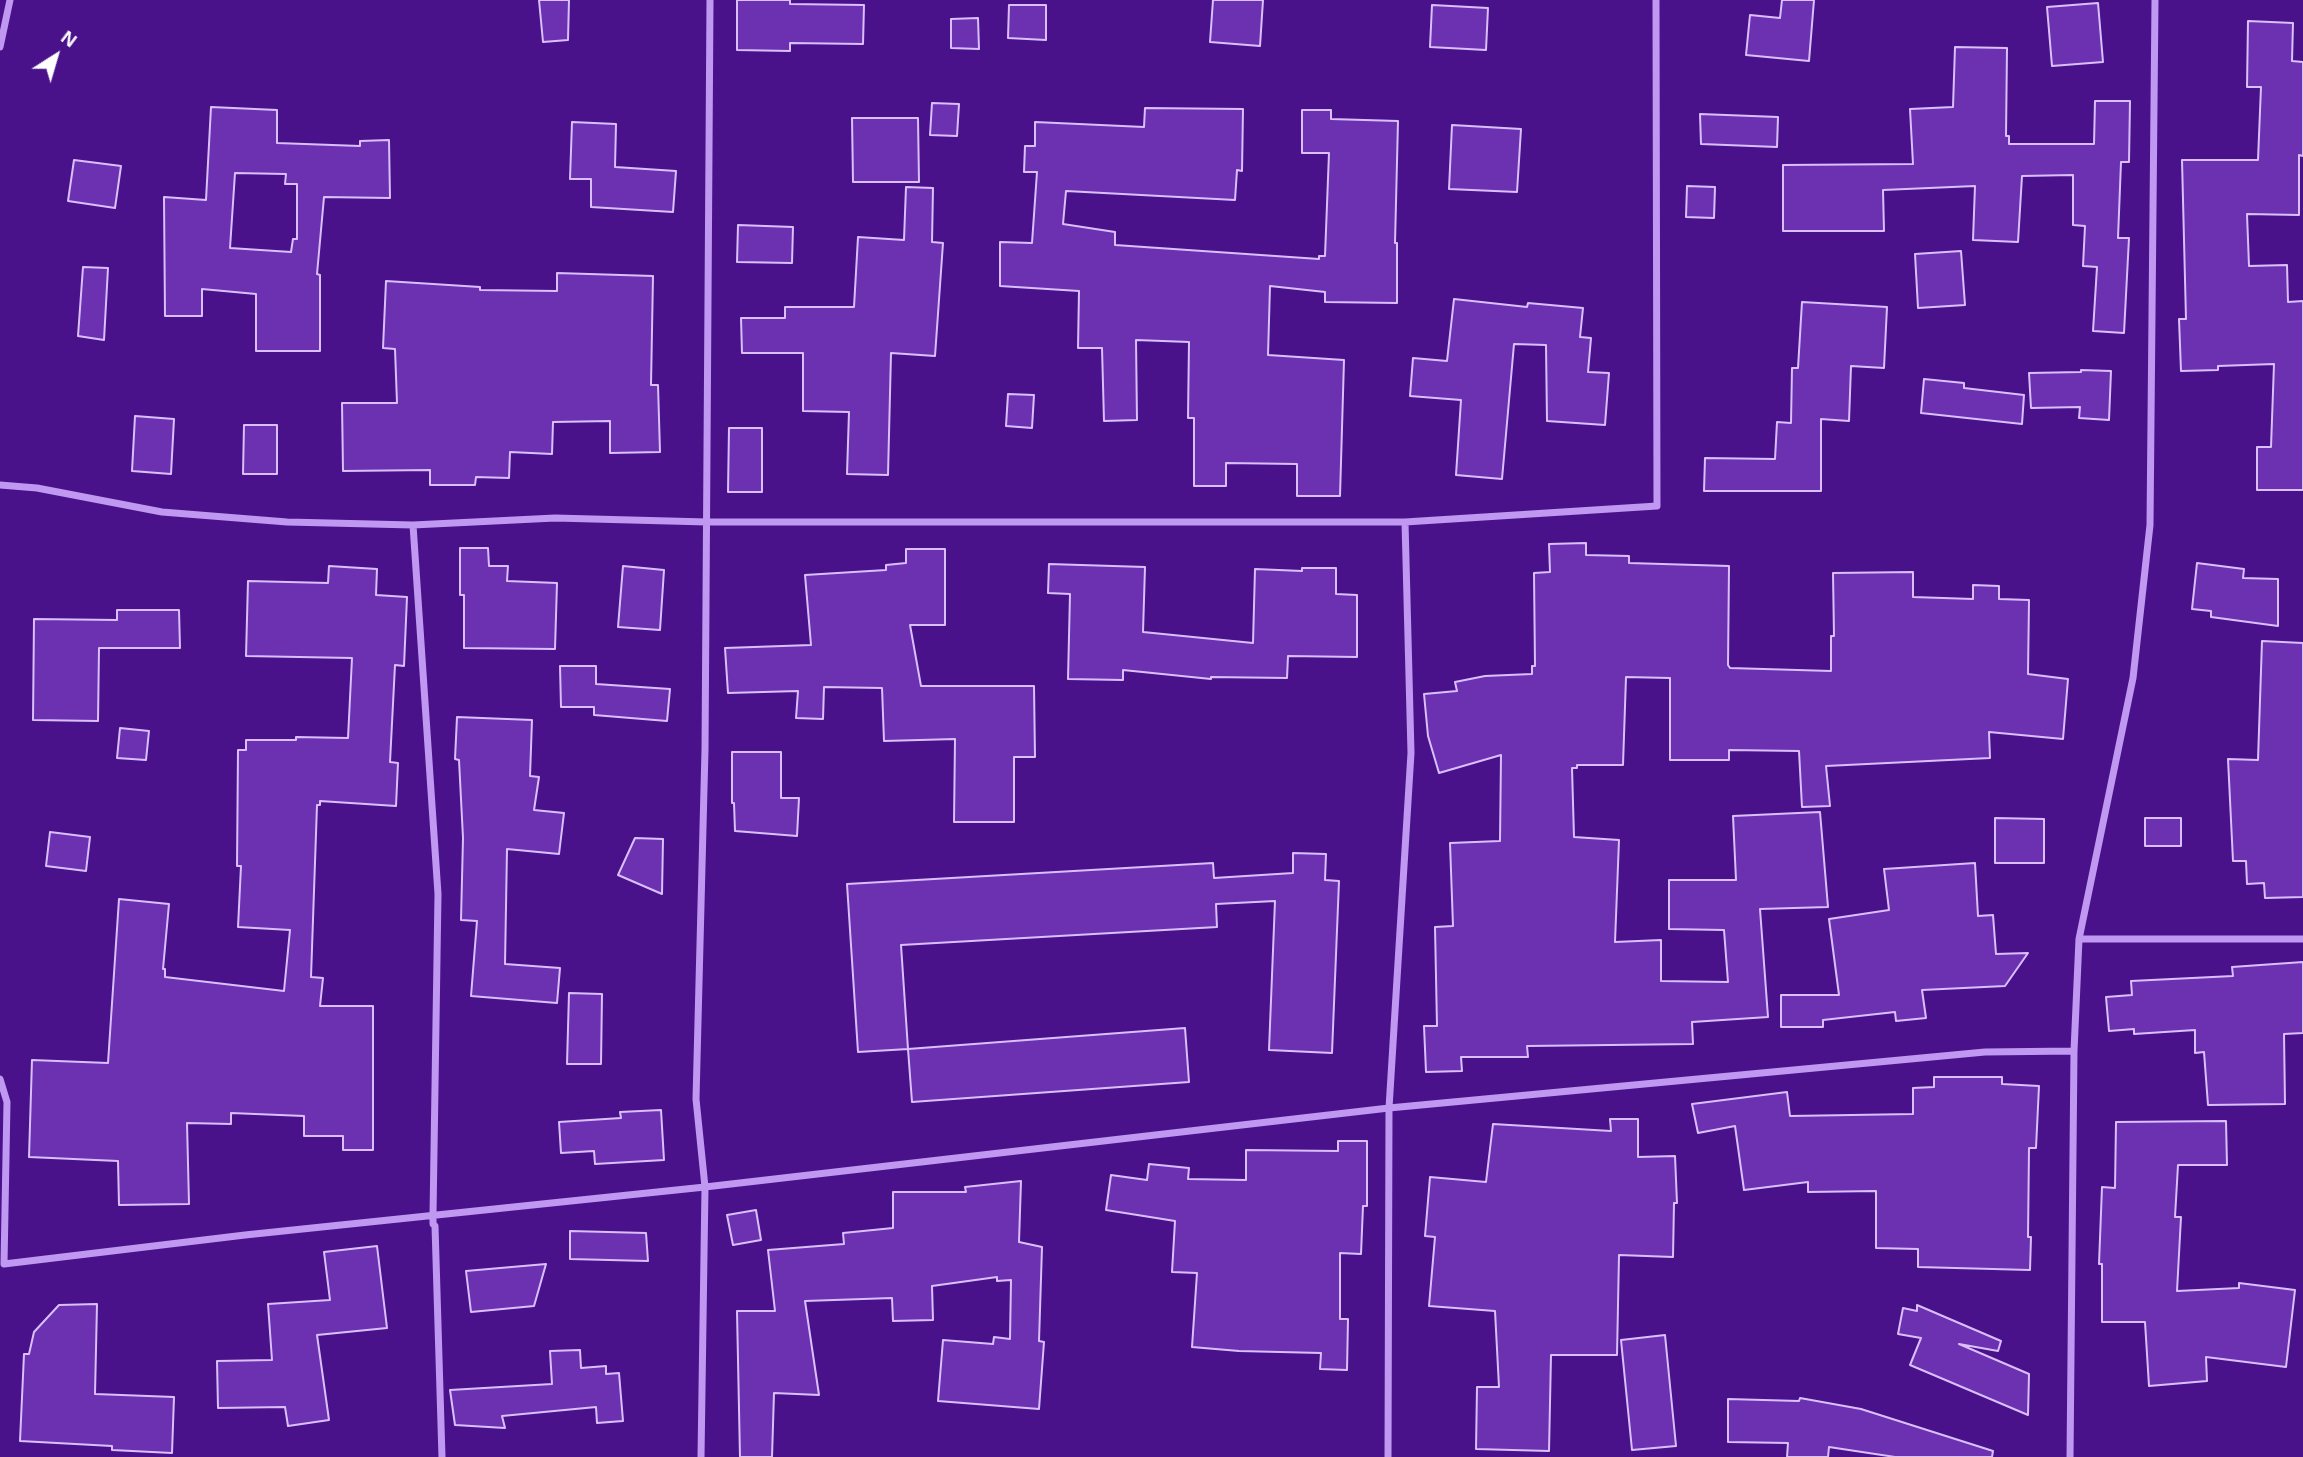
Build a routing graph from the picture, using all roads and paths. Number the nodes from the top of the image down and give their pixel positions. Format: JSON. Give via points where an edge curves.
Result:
{"nodes":[{"id":1,"x":10,"y":0,"type":"edge"},
{"id":2,"x":710,"y":0,"type":"edge"},
{"id":3,"x":1656,"y":0,"type":"edge"},
{"id":4,"x":2155,"y":0,"type":"edge"},
{"id":5,"x":0,"y":47,"type":"edge"},
{"id":6,"x":0,"y":485,"type":"edge"},
{"id":7,"x":707,"y":522,"type":"junction"},
{"id":8,"x":1405,"y":522,"type":"junction"},
{"id":9,"x":413,"y":525,"type":"junction"},
{"id":10,"x":2079,"y":939,"type":"junction"},
{"id":11,"x":2303,"y":939,"type":"edge"},
{"id":12,"x":2074,"y":1051,"type":"junction"},
{"id":13,"x":0,"y":1079,"type":"edge"},
{"id":14,"x":1389,"y":1108,"type":"junction"},
{"id":15,"x":705,"y":1187,"type":"junction"},
{"id":16,"x":433,"y":1215,"type":"junction"},
{"id":17,"x":442,"y":1457,"type":"edge"},
{"id":18,"x":701,"y":1457,"type":"edge"},
{"id":19,"x":1388,"y":1457,"type":"edge"},
{"id":20,"x":2070,"y":1457,"type":"edge"}],
"edges":[{"from":1,"to":5,"type":"street"},
{"from":2,"to":7,"type":"street"},
{"from":3,"to":8,"type":"street","via":[[1657,506]]},
{"from":4,"to":10,"type":"street","via":[[2150,525],[2133,678]]},
{"from":6,"to":9,"type":"street","via":[[162,512],[287,522]]},
{"from":7,"to":8,"type":"street"},
{"from":7,"to":9,"type":"street","via":[[555,518]]},
{"from":7,"to":15,"type":"street","via":[[696,1099]]},
{"from":8,"to":14,"type":"street","via":[[1411,753]]},
{"from":9,"to":16,"type":"street","via":[[438,894]]},
{"from":10,"to":11,"type":"street"},
{"from":10,"to":12,"type":"street"},
{"from":12,"to":14,"type":"street","via":[[1984,1052]]},
{"from":12,"to":20,"type":"street"},
{"from":13,"to":16,"type":"street","via":[[7,1102],[4,1264]]},
{"from":14,"to":15,"type":"street"},
{"from":14,"to":19,"type":"street"},
{"from":15,"to":16,"type":"street"},
{"from":15,"to":18,"type":"street"},
{"from":16,"to":17,"type":"street"}]}
